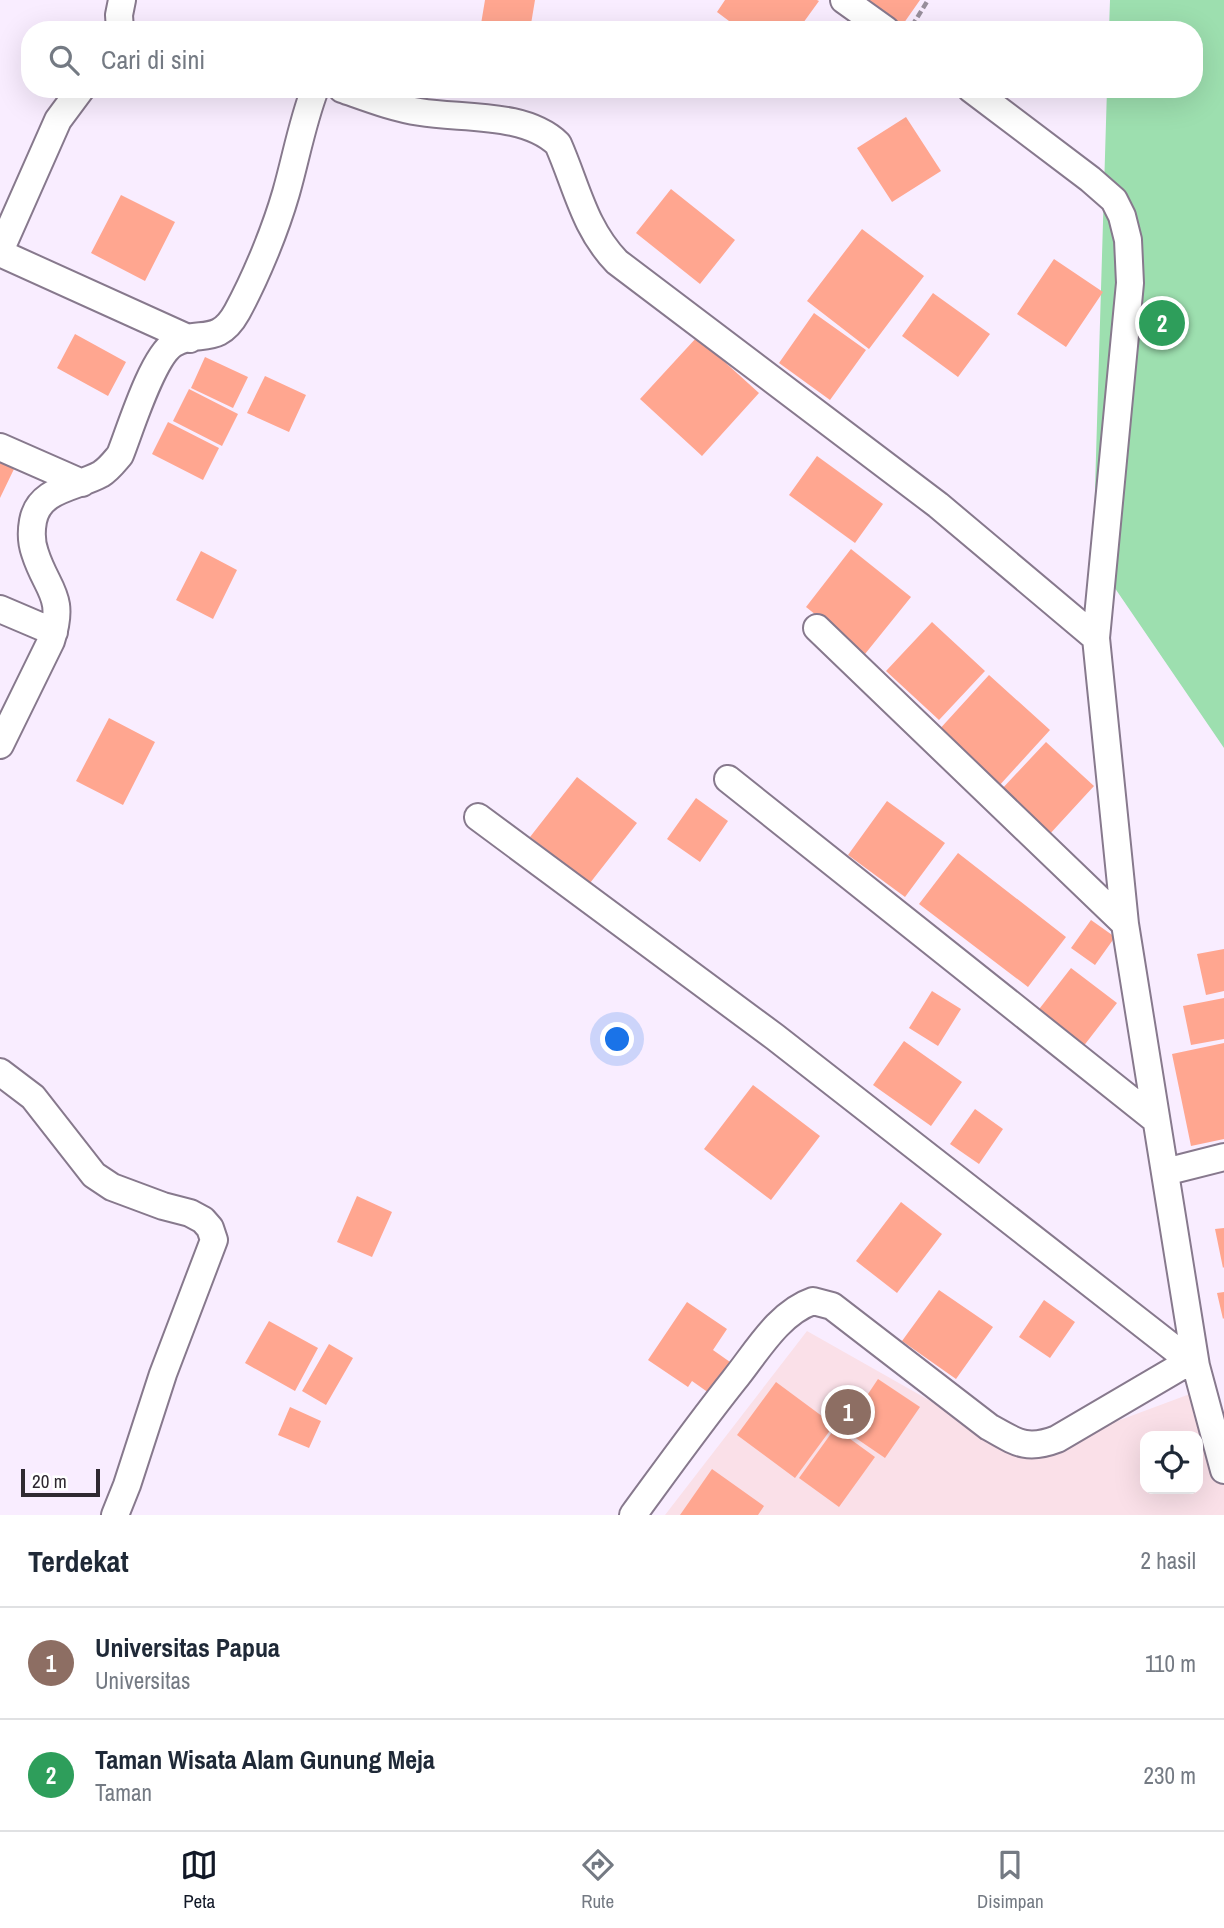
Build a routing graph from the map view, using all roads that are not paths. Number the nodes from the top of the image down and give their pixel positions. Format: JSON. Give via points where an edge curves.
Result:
{"nodes":[{"id":1,"x":122,"y":0,"type":"edge"},
{"id":2,"x":844,"y":0,"type":"edge"},
{"id":3,"x":119,"y":21,"type":"edge"},
{"id":4,"x":873,"y":21,"type":"edge"},
{"id":5,"x":74,"y":98,"type":"edge"},
{"id":6,"x":312,"y":98,"type":"edge"},
{"id":7,"x":371,"y":98,"type":"edge"},
{"id":8,"x":983,"y":98,"type":"edge"},
{"id":9,"x":0,"y":252,"type":"edge"},
{"id":10,"x":190,"y":339,"type":"junction"},
{"id":11,"x":0,"y":447,"type":"edge"},
{"id":12,"x":82,"y":483,"type":"junction"},
{"id":13,"x":0,"y":609,"type":"edge"},
{"id":14,"x":817,"y":628,"type":"dead end"},
{"id":15,"x":54,"y":632,"type":"junction"},
{"id":16,"x":1096,"y":638,"type":"junction"},
{"id":17,"x":0,"y":745,"type":"edge"},
{"id":18,"x":728,"y":779,"type":"dead end"},
{"id":19,"x":478,"y":817,"type":"dead end"},
{"id":20,"x":1125,"y":924,"type":"junction"},
{"id":21,"x":0,"y":1072,"type":"edge"},
{"id":22,"x":1156,"y":1120,"type":"junction"},
{"id":23,"x":1224,"y":1157,"type":"edge"},
{"id":24,"x":1165,"y":1172,"type":"junction"},
{"id":25,"x":1193,"y":1364,"type":"junction"},
{"id":26,"x":1224,"y":1470,"type":"edge"},
{"id":27,"x":115,"y":1515,"type":"edge"},
{"id":28,"x":633,"y":1515,"type":"edge"}],
"edges":[{"from":1,"to":3,"type":"street"},
{"from":2,"to":4,"type":"street"},
{"from":5,"to":9,"type":"street","via":[[58,120]]},
{"from":6,"to":10,"type":"street","via":[[285,195],[236,313],[217,334]]},
{"from":7,"to":16,"type":"street","via":[[417,112],[498,119],[548,134],[558,144],[592,230],[617,262],[938,505]]},
{"from":8,"to":16,"type":"street","via":[[1114,200],[1128,240],[1130,283]]},
{"from":9,"to":10,"type":"street"},
{"from":10,"to":12,"type":"street","via":[[174,343],[156,365],[120,455],[104,473]]},
{"from":11,"to":12,"type":"street"},
{"from":12,"to":15,"type":"street","via":[[45,498],[34,513],[35,554],[56,603]]},
{"from":13,"to":15,"type":"street"},
{"from":14,"to":20,"type":"street"},
{"from":15,"to":17,"type":"street"},
{"from":16,"to":20,"type":"street"},
{"from":18,"to":22,"type":"street"},
{"from":19,"to":25,"type":"street","via":[[775,1037]]},
{"from":20,"to":22,"type":"street"},
{"from":21,"to":27,"type":"street","via":[[33,1097],[94,1175],[112,1187],[203,1220],[214,1240]]},
{"from":22,"to":24,"type":"street"},
{"from":23,"to":24,"type":"street"},
{"from":24,"to":25,"type":"street"},
{"from":25,"to":26,"type":"street"},
{"from":25,"to":28,"type":"street","via":[[1057,1439],[1039,1446],[1024,1444],[980,1420],[832,1306],[813,1301],[792,1312],[773,1331]]}]}
